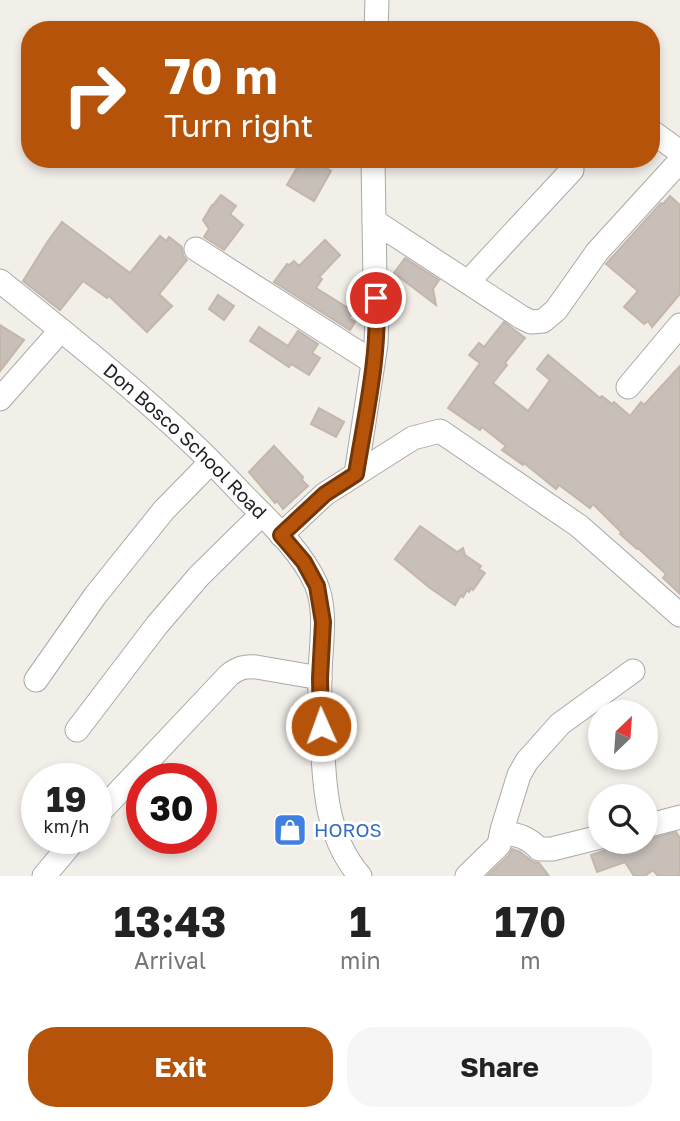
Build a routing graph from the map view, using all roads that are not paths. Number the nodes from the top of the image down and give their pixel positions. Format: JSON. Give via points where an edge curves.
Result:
{"nodes":[{"id":1,"x":377,"y":0,"type":"edge"},
{"id":2,"x":376,"y":21,"type":"edge"},
{"id":3,"x":660,"y":138,"type":"edge"},
{"id":4,"x":680,"y":152,"type":"edge"},
{"id":5,"x":680,"y":161,"type":"edge"},
{"id":6,"x":373,"y":168,"type":"edge"},
{"id":7,"x":572,"y":170,"type":"dead end"},
{"id":8,"x":374,"y":221,"type":"junction"},
{"id":9,"x":196,"y":249,"type":"dead end"},
{"id":10,"x":0,"y":281,"type":"edge"},
{"id":11,"x":468,"y":282,"type":"junction"},
{"id":12,"x":680,"y":325,"type":"edge"},
{"id":13,"x":61,"y":330,"type":"junction"},
{"id":14,"x":373,"y":362,"type":"junction"},
{"id":15,"x":628,"y":387,"type":"dead end"},
{"id":16,"x":0,"y":399,"type":"edge"},
{"id":17,"x":211,"y":462,"type":"junction"},
{"id":18,"x":356,"y":474,"type":"junction"},
{"id":19,"x":262,"y":514,"type":"junction"},
{"id":20,"x":281,"y":535,"type":"junction"},
{"id":21,"x":680,"y":615,"type":"edge"},
{"id":22,"x":633,"y":671,"type":"dead end"},
{"id":23,"x":320,"y":678,"type":"junction"},
{"id":24,"x":36,"y":680,"type":"dead end"},
{"id":25,"x":77,"y":730,"type":"dead end"},
{"id":26,"x":112,"y":799,"type":"edge"},
{"id":27,"x":680,"y":817,"type":"edge"},
{"id":28,"x":658,"y":823,"type":"edge"},
{"id":29,"x":502,"y":833,"type":"junction"},
{"id":30,"x":588,"y":840,"type":"edge"},
{"id":31,"x":63,"y":854,"type":"edge"},
{"id":32,"x":350,"y":873,"type":"edge"},
{"id":33,"x":44,"y":876,"type":"edge"},
{"id":34,"x":467,"y":876,"type":"edge"}],
"edges":[{"from":1,"to":2,"type":"street"},
{"from":3,"to":4,"type":"street"},
{"from":5,"to":11,"type":"street","via":[[597,252],[543,321],[521,317]]},
{"from":6,"to":8,"type":"street"},
{"from":7,"to":11,"type":"street"},
{"from":8,"to":11,"type":"street"},
{"from":8,"to":14,"type":"street","via":[[377,316]]},
{"from":9,"to":14,"type":"street"},
{"from":10,"to":13,"type":"street","name":"Don Bosco School Road"},
{"from":12,"to":15,"type":"street"},
{"from":13,"to":16,"type":"street"},
{"from":13,"to":17,"type":"street","name":"Don Bosco School Road"},
{"from":14,"to":18,"type":"street"},
{"from":17,"to":19,"type":"street","name":"Don Bosco School Road"},
{"from":17,"to":24,"type":"street","via":[[164,510]]},
{"from":18,"to":20,"type":"street","via":[[325,494]]},
{"from":18,"to":21,"type":"street","via":[[413,438],[440,431],[579,526]]},
{"from":19,"to":20,"type":"street","name":"Don Bosco School Road"},
{"from":19,"to":25,"type":"street","via":[[157,625]]},
{"from":20,"to":23,"type":"street","name":"Don Bosco School Road","via":[[317,586],[323,622]]},
{"from":22,"to":29,"type":"street","via":[[560,724],[527,761]]},
{"from":23,"to":26,"type":"street","via":[[238,668]]},
{"from":23,"to":32,"type":"street","name":"Don Bosco School Road","via":[[328,811]]},
{"from":27,"to":28,"type":"street"},
{"from":29,"to":30,"type":"street","via":[[531,840],[540,849]]},
{"from":29,"to":34,"type":"street","via":[[499,845]]},
{"from":31,"to":33,"type":"street"}]}
